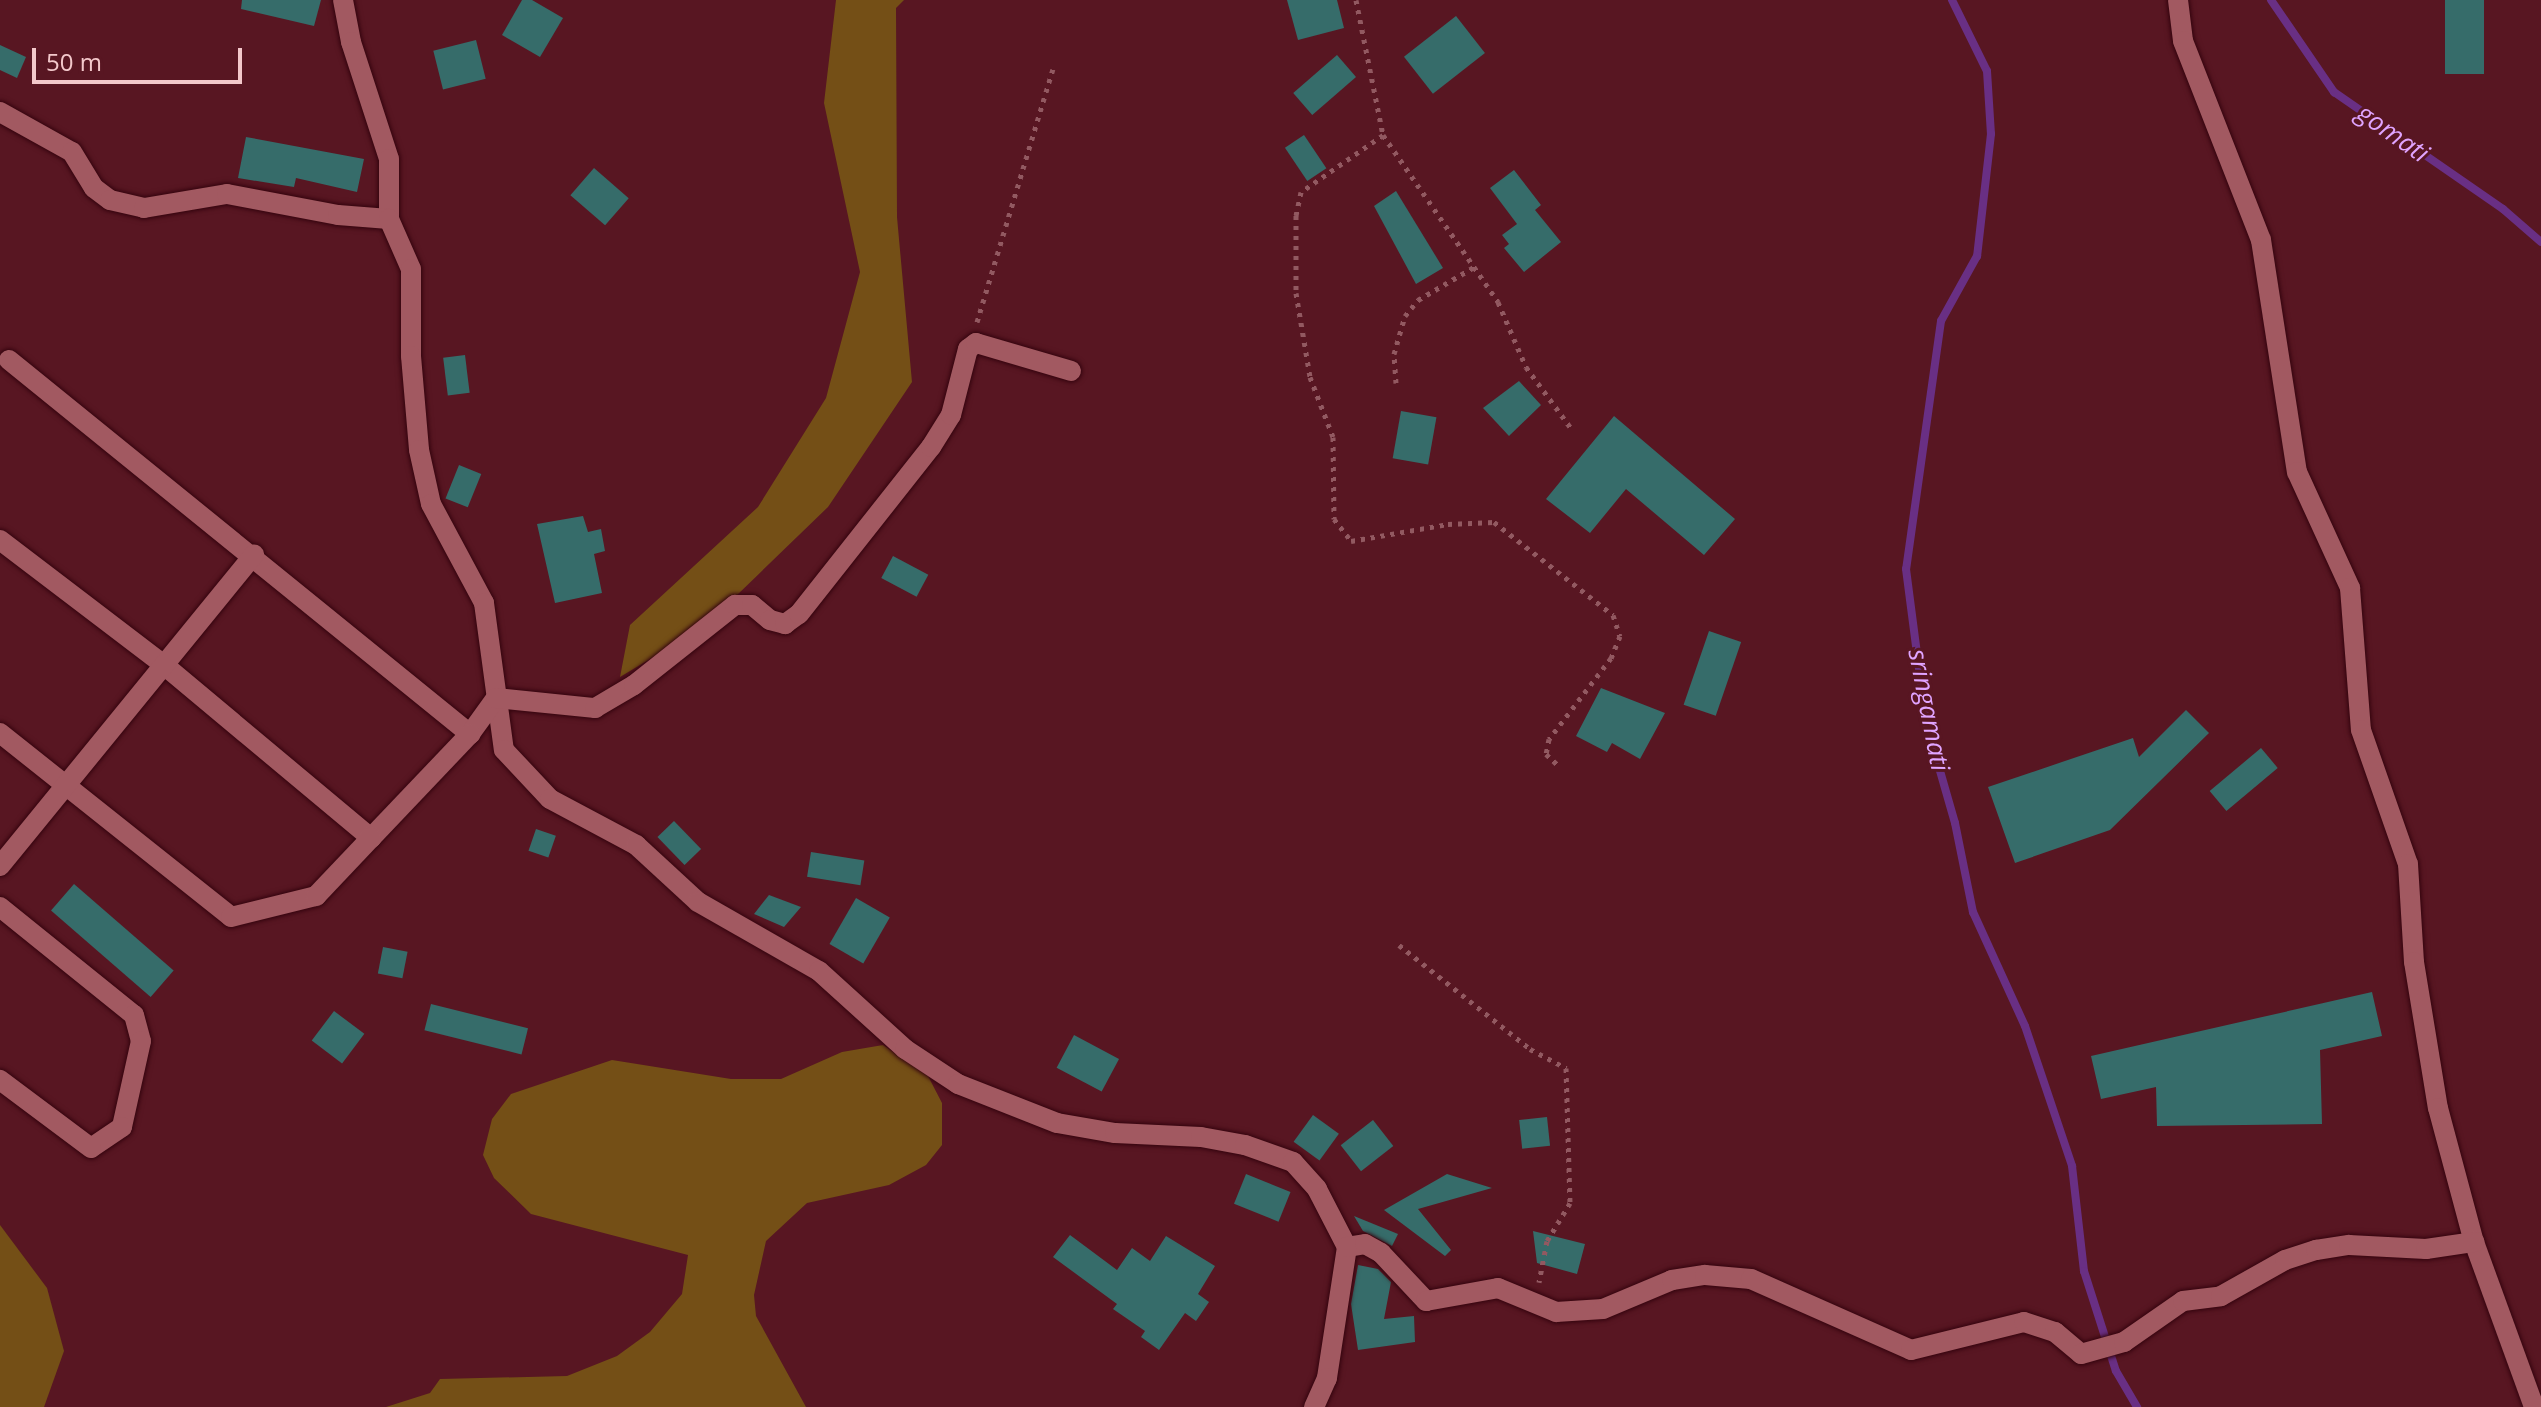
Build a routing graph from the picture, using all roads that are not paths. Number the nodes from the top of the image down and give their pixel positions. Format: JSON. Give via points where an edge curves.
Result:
{"nodes":[{"id":1,"x":343,"y":0,"type":"edge"},
{"id":2,"x":2178,"y":0,"type":"edge"},
{"id":3,"x":0,"y":112,"type":"edge"},
{"id":4,"x":389,"y":219,"type":"junction"},
{"id":5,"x":9,"y":360,"type":"dead end"},
{"id":6,"x":1071,"y":371,"type":"dead end"},
{"id":7,"x":0,"y":540,"type":"edge"},
{"id":8,"x":254,"y":555,"type":"junction"},
{"id":9,"x":164,"y":665,"type":"junction"},
{"id":10,"x":496,"y":698,"type":"junction"},
{"id":11,"x":0,"y":733,"type":"edge"},
{"id":12,"x":470,"y":734,"type":"junction"},
{"id":13,"x":64,"y":787,"type":"junction"},
{"id":14,"x":371,"y":838,"type":"junction"},
{"id":15,"x":0,"y":866,"type":"edge"},
{"id":16,"x":0,"y":907,"type":"edge"},
{"id":17,"x":0,"y":1080,"type":"edge"},
{"id":18,"x":2474,"y":1242,"type":"junction"},
{"id":19,"x":1347,"y":1247,"type":"junction"},
{"id":20,"x":1314,"y":1407,"type":"edge"},
{"id":21,"x":2534,"y":1407,"type":"edge"}],
"edges":[{"from":1,"to":4,"type":"street","via":[[389,159]]},
{"from":2,"to":18,"type":"street","via":[[2183,41],[2261,240],[2297,472],[2350,588],[2361,730],[2404,841],[2423,1033]]},
{"from":3,"to":4,"type":"street","via":[[72,152],[94,188],[110,200],[144,208],[227,194]]},
{"from":4,"to":10,"type":"street","via":[[411,269],[411,356],[428,490],[484,603]]},
{"from":5,"to":8,"type":"street"},
{"from":6,"to":10,"type":"street","via":[[976,343],[968,349],[951,415],[931,447],[799,614],[785,624],[770,620],[752,605],[735,605],[634,685],[595,708]]},
{"from":7,"to":9,"type":"street"},
{"from":8,"to":9,"type":"street"},
{"from":8,"to":12,"type":"street"},
{"from":9,"to":13,"type":"street"},
{"from":9,"to":14,"type":"street"},
{"from":10,"to":12,"type":"street"},
{"from":10,"to":19,"type":"street","via":[[504,750],[550,799],[636,845],[698,902],[819,971],[905,1049],[958,1084],[1057,1123],[1115,1133],[1201,1137],[1293,1162],[1317,1189]]},
{"from":11,"to":13,"type":"street"},
{"from":12,"to":14,"type":"street"},
{"from":13,"to":14,"type":"street","via":[[231,917],[316,896]]},
{"from":13,"to":15,"type":"street"},
{"from":16,"to":17,"type":"street","via":[[134,1015],[141,1041],[122,1127],[91,1148]]},
{"from":18,"to":19,"type":"street","via":[[2426,1249],[2349,1245],[2316,1250],[2285,1260],[2221,1296],[2183,1301],[2124,1342],[2081,1354],[2055,1332],[2024,1322],[1911,1350],[1751,1279],[1705,1275],[1672,1280],[1603,1309],[1556,1312],[1498,1288],[1426,1301],[1381,1253],[1365,1244]]},
{"from":18,"to":21,"type":"street"},
{"from":19,"to":20,"type":"street","via":[[1327,1378]]}]}
